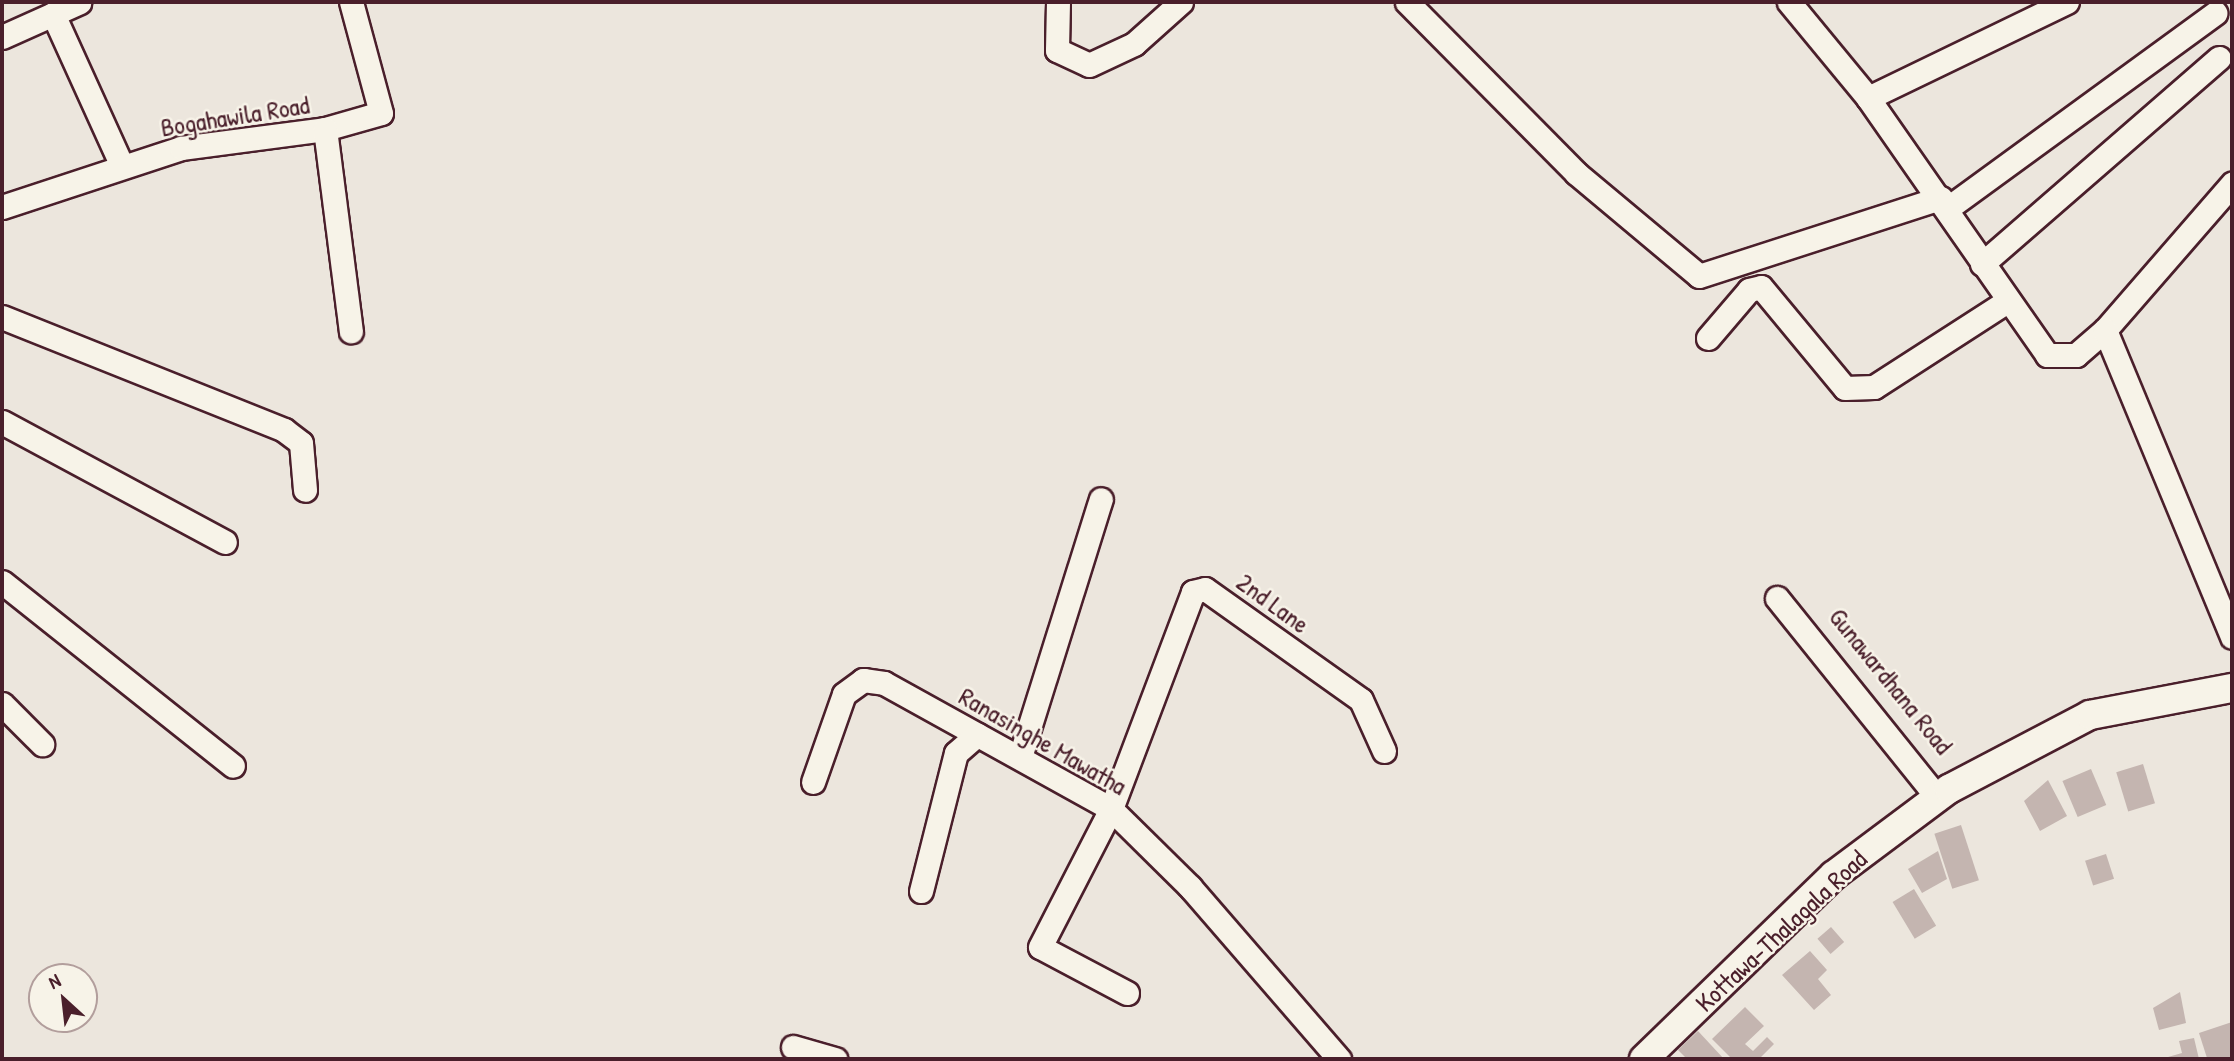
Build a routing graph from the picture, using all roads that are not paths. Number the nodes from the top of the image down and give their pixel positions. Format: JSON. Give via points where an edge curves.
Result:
{"nodes":[{"id":1,"x":80,"y":2,"type":"edge"},
{"id":2,"x":351,"y":2,"type":"edge"},
{"id":3,"x":1058,"y":2,"type":"edge"},
{"id":4,"x":1181,"y":2,"type":"edge"},
{"id":5,"x":1407,"y":2,"type":"edge"},
{"id":6,"x":1790,"y":2,"type":"edge"},
{"id":7,"x":2067,"y":2,"type":"edge"},
{"id":8,"x":2215,"y":13,"type":"dead end"},
{"id":9,"x":53,"y":14,"type":"junction"},
{"id":10,"x":2,"y":37,"type":"edge"},
{"id":11,"x":2219,"y":58,"type":"dead end"},
{"id":12,"x":1868,"y":98,"type":"junction"},
{"id":13,"x":325,"y":129,"type":"junction"},
{"id":14,"x":122,"y":166,"type":"junction"},
{"id":15,"x":2232,"y":184,"type":"edge"},
{"id":16,"x":1944,"y":203,"type":"junction"},
{"id":17,"x":2,"y":207,"type":"edge"},
{"id":18,"x":1982,"y":264,"type":"junction"},
{"id":19,"x":2006,"y":302,"type":"junction"},
{"id":20,"x":2,"y":317,"type":"edge"},
{"id":21,"x":2105,"y":330,"type":"junction"},
{"id":22,"x":351,"y":331,"type":"dead end"},
{"id":23,"x":1708,"y":338,"type":"dead end"},
{"id":24,"x":2,"y":422,"type":"edge"},
{"id":25,"x":305,"y":490,"type":"dead end"},
{"id":26,"x":1101,"y":499,"type":"dead end"},
{"id":27,"x":225,"y":542,"type":"dead end"},
{"id":28,"x":2,"y":582,"type":"edge"},
{"id":29,"x":1786,"y":601,"type":"dead end"},
{"id":30,"x":2232,"y":637,"type":"edge"},
{"id":31,"x":2232,"y":688,"type":"edge"},
{"id":32,"x":2,"y":704,"type":"edge"},
{"id":33,"x":977,"y":735,"type":"junction"},
{"id":34,"x":42,"y":744,"type":"dead end"},
{"id":35,"x":1384,"y":751,"type":"dead end"},
{"id":36,"x":1020,"y":757,"type":"junction"},
{"id":37,"x":233,"y":766,"type":"dead end"},
{"id":38,"x":813,"y":782,"type":"dead end"},
{"id":39,"x":1942,"y":795,"type":"junction"},
{"id":40,"x":1111,"y":809,"type":"junction"},
{"id":41,"x":921,"y":891,"type":"dead end"},
{"id":42,"x":1127,"y":993,"type":"dead end"},
{"id":43,"x":793,"y":1046,"type":"dead end"},
{"id":44,"x":835,"y":1059,"type":"edge"},
{"id":45,"x":1339,"y":1059,"type":"edge"},
{"id":46,"x":1644,"y":1059,"type":"edge"}],
"edges":[{"from":1,"to":9,"type":"street"},
{"from":2,"to":13,"type":"street","via":[[381,113]]},
{"from":3,"to":4,"type":"street","via":[[1057,50],[1089,65],[1134,44]]},
{"from":5,"to":16,"type":"street","via":[[1576,173],[1699,276]]},
{"from":6,"to":12,"type":"street"},
{"from":7,"to":12,"type":"street"},
{"from":8,"to":16,"type":"street"},
{"from":9,"to":10,"type":"street"},
{"from":9,"to":14,"type":"street"},
{"from":11,"to":18,"type":"street"},
{"from":12,"to":16,"type":"street"},
{"from":13,"to":14,"type":"street","name":"Bogahawila Road","via":[[181,148]]},
{"from":13,"to":22,"type":"street","name":"Bogahawila Road"},
{"from":14,"to":17,"type":"street","name":"Bogahawila Road"},
{"from":15,"to":21,"type":"street"},
{"from":16,"to":18,"type":"street"},
{"from":18,"to":19,"type":"street"},
{"from":19,"to":21,"type":"street","via":[[2047,355],[2076,355]]},
{"from":19,"to":23,"type":"street","via":[[1874,387],[1845,388],[1760,286],[1749,290]]},
{"from":20,"to":25,"type":"street","via":[[284,430],[301,443]]},
{"from":21,"to":30,"type":"street"},
{"from":24,"to":27,"type":"street"},
{"from":26,"to":36,"type":"street"},
{"from":28,"to":37,"type":"street"},
{"from":29,"to":39,"type":"street"},
{"from":31,"to":39,"type":"main road","name":"Kottawa-Thalagala Road","via":[[2090,715]]},
{"from":32,"to":34,"type":"street"},
{"from":33,"to":36,"type":"street","name":"Ranasinghe Mawatha"},
{"from":33,"to":38,"type":"street","name":"Ranasinghe Mawatha","via":[[884,683],[863,680],[844,694]]},
{"from":33,"to":41,"type":"street","via":[[956,752]]},
{"from":35,"to":40,"type":"street","name":"2nd Lane","via":[[1361,700],[1205,589],[1192,592],[1182,611]]},
{"from":36,"to":40,"type":"street","name":"Ranasinghe Mawatha"},
{"from":39,"to":46,"type":"main road","name":"Kottawa-Thalagala Road","via":[[1834,875]]},
{"from":40,"to":42,"type":"street","name":"2nd Lane","via":[[1040,947]]},
{"from":40,"to":45,"type":"street","name":"Ranasinghe Mawatha","via":[[1190,887]]},
{"from":43,"to":44,"type":"street"}]}
